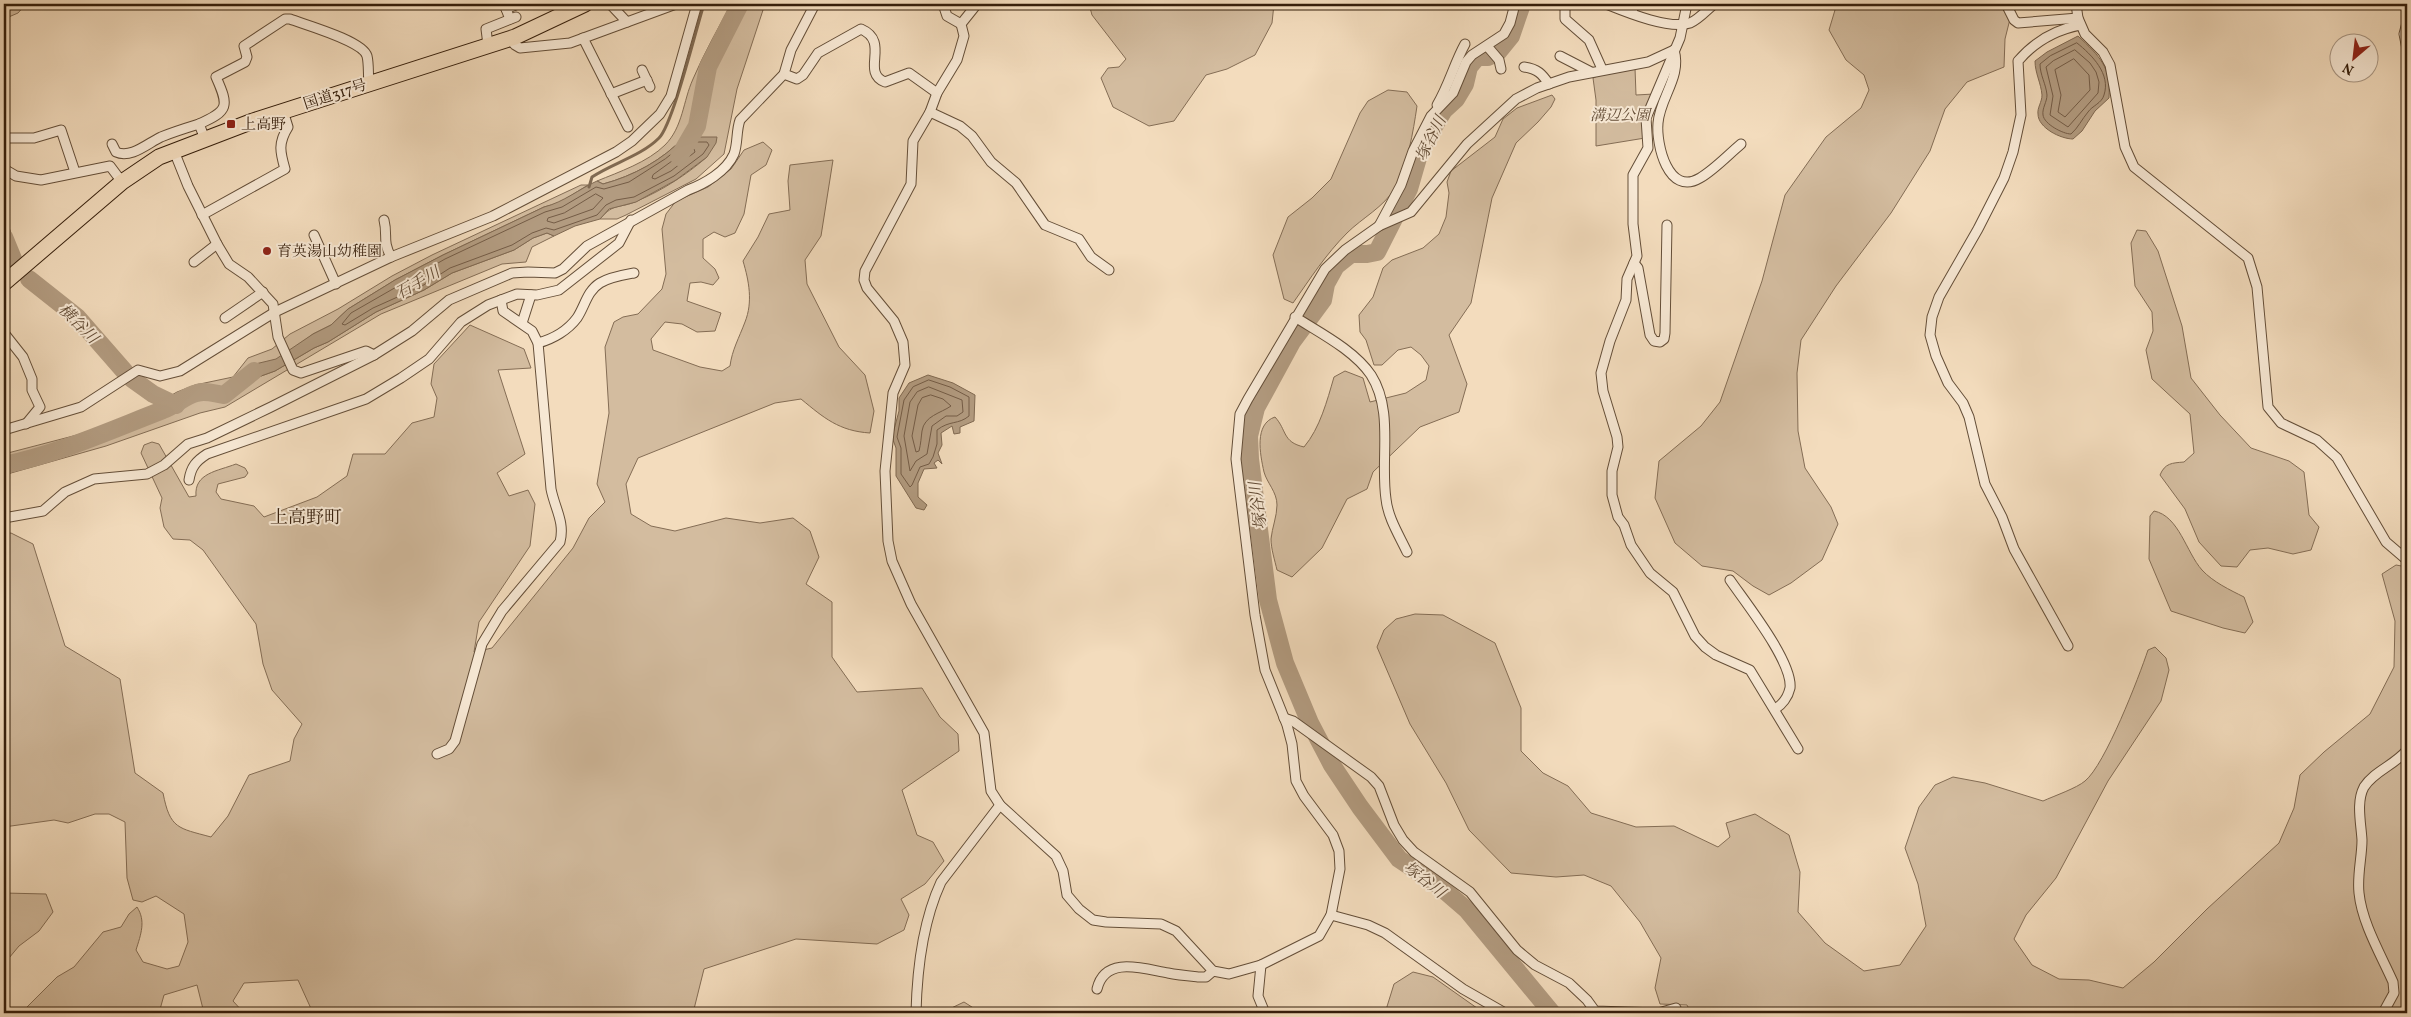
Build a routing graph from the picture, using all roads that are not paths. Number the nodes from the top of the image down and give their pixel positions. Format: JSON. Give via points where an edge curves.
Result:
{"nodes":[{"id":1,"x":518,"y":4,"type":"edge"},
{"id":2,"x":585,"y":4,"type":"edge"},
{"id":3,"x":610,"y":4,"type":"edge"},
{"id":4,"x":676,"y":4,"type":"edge"},
{"id":5,"x":697,"y":4,"type":"edge"},
{"id":6,"x":814,"y":4,"type":"edge"},
{"id":7,"x":942,"y":4,"type":"edge"},
{"id":8,"x":977,"y":4,"type":"edge"},
{"id":9,"x":1515,"y":4,"type":"edge"},
{"id":10,"x":1565,"y":4,"type":"edge"},
{"id":11,"x":1606,"y":4,"type":"edge"},
{"id":12,"x":1635,"y":4,"type":"edge"},
{"id":13,"x":1687,"y":4,"type":"edge"},
{"id":14,"x":1714,"y":4,"type":"edge"},
{"id":15,"x":2006,"y":4,"type":"edge"},
{"id":16,"x":2076,"y":4,"type":"edge"},
{"id":17,"x":505,"y":6,"type":"edge"},
{"id":18,"x":1630,"y":14,"type":"junction"},
{"id":19,"x":627,"y":22,"type":"junction"},
{"id":20,"x":2079,"y":22,"type":"junction"},
{"id":21,"x":2407,"y":23,"type":"edge"},
{"id":22,"x":961,"y":24,"type":"junction"},
{"id":23,"x":1684,"y":25,"type":"junction"},
{"id":24,"x":583,"y":38,"type":"junction"},
{"id":25,"x":510,"y":39,"type":"junction"},
{"id":26,"x":1464,"y":44,"type":"dead end"},
{"id":27,"x":488,"y":45,"type":"junction"},
{"id":28,"x":2407,"y":49,"type":"edge"},
{"id":29,"x":1674,"y":50,"type":"junction"},
{"id":30,"x":1492,"y":51,"type":"junction"},
{"id":31,"x":1560,"y":56,"type":"dead end"},
{"id":32,"x":1524,"y":67,"type":"dead end"},
{"id":33,"x":1501,"y":69,"type":"dead end"},
{"id":34,"x":642,"y":70,"type":"dead end"},
{"id":35,"x":1602,"y":70,"type":"junction"},
{"id":36,"x":1591,"y":72,"type":"junction"},
{"id":37,"x":784,"y":74,"type":"junction"},
{"id":38,"x":369,"y":83,"type":"junction"},
{"id":39,"x":1549,"y":84,"type":"junction"},
{"id":40,"x":937,"y":93,"type":"junction"},
{"id":41,"x":611,"y":94,"type":"junction"},
{"id":42,"x":283,"y":111,"type":"junction"},
{"id":43,"x":930,"y":112,"type":"junction"},
{"id":44,"x":1431,"y":116,"type":"junction"},
{"id":45,"x":199,"y":124,"type":"junction"},
{"id":46,"x":628,"y":127,"type":"dead end"},
{"id":47,"x":4,"y":138,"type":"edge"},
{"id":48,"x":204,"y":139,"type":"junction"},
{"id":49,"x":112,"y":144,"type":"dead end"},
{"id":50,"x":1741,"y":144,"type":"dead end"},
{"id":51,"x":174,"y":151,"type":"junction"},
{"id":52,"x":4,"y":169,"type":"edge"},
{"id":53,"x":74,"y":172,"type":"junction"},
{"id":54,"x":122,"y":182,"type":"junction"},
{"id":55,"x":202,"y":215,"type":"junction"},
{"id":56,"x":384,"y":220,"type":"dead end"},
{"id":57,"x":631,"y":220,"type":"junction"},
{"id":58,"x":1382,"y":225,"type":"junction"},
{"id":59,"x":1667,"y":225,"type":"dead end"},
{"id":60,"x":314,"y":235,"type":"dead end"},
{"id":61,"x":217,"y":244,"type":"junction"},
{"id":62,"x":391,"y":257,"type":"junction"},
{"id":63,"x":194,"y":262,"type":"dead end"},
{"id":64,"x":1634,"y":263,"type":"junction"},
{"id":65,"x":1109,"y":270,"type":"dead end"},
{"id":66,"x":634,"y":273,"type":"dead end"},
{"id":67,"x":4,"y":283,"type":"edge"},
{"id":68,"x":336,"y":284,"type":"junction"},
{"id":69,"x":263,"y":292,"type":"junction"},
{"id":70,"x":531,"y":295,"type":"junction"},
{"id":71,"x":501,"y":300,"type":"junction"},
{"id":72,"x":275,"y":312,"type":"junction"},
{"id":73,"x":225,"y":318,"type":"dead end"},
{"id":74,"x":1297,"y":319,"type":"junction"},
{"id":75,"x":522,"y":323,"type":"junction"},
{"id":76,"x":4,"y":333,"type":"edge"},
{"id":77,"x":538,"y":343,"type":"junction"},
{"id":78,"x":374,"y":355,"type":"junction"},
{"id":79,"x":40,"y":407,"type":"junction"},
{"id":80,"x":62,"y":413,"type":"junction"},
{"id":81,"x":26,"y":424,"type":"junction"},
{"id":82,"x":4,"y":430,"type":"edge"},
{"id":83,"x":189,"y":480,"type":"dead end"},
{"id":84,"x":4,"y":518,"type":"edge"},
{"id":85,"x":1407,"y":552,"type":"dead end"},
{"id":86,"x":2407,"y":560,"type":"edge"},
{"id":87,"x":1730,"y":580,"type":"dead end"},
{"id":88,"x":2068,"y":646,"type":"dead end"},
{"id":89,"x":1774,"y":710,"type":"junction"},
{"id":90,"x":1284,"y":718,"type":"junction"},
{"id":91,"x":1798,"y":749,"type":"dead end"},
{"id":92,"x":2407,"y":750,"type":"edge"},
{"id":93,"x":437,"y":754,"type":"dead end"},
{"id":94,"x":1000,"y":805,"type":"junction"},
{"id":95,"x":1331,"y":915,"type":"junction"},
{"id":96,"x":1261,"y":965,"type":"junction"},
{"id":97,"x":1213,"y":971,"type":"junction"},
{"id":98,"x":1097,"y":989,"type":"dead end"},
{"id":99,"x":1676,"y":1008,"type":"dead end"},
{"id":100,"x":1592,"y":1012,"type":"edge"},
{"id":101,"x":916,"y":1013,"type":"edge"},
{"id":102,"x":1265,"y":1013,"type":"edge"},
{"id":103,"x":1505,"y":1013,"type":"edge"},
{"id":104,"x":2383,"y":1013,"type":"edge"}],
"edges":[{"from":1,"to":17,"type":"street"},
{"from":2,"to":25,"type":"highway","name":"国道317号"},
{"from":3,"to":19,"type":"street"},
{"from":4,"to":19,"type":"street"},
{"from":5,"to":62,"type":"street","via":[[670,96],[660,114],[632,141],[493,216]]},
{"from":6,"to":37,"type":"street","via":[[791,50]]},
{"from":7,"to":22,"type":"street","via":[[947,16]]},
{"from":8,"to":22,"type":"street"},
{"from":9,"to":30,"type":"street","via":[[1510,23]]},
{"from":10,"to":35,"type":"street","via":[[1565,19],[1589,40]]},
{"from":11,"to":18,"type":"street"},
{"from":12,"to":18,"type":"street"},
{"from":13,"to":23,"type":"street"},
{"from":14,"to":23,"type":"street"},
{"from":15,"to":20,"type":"street","via":[[2018,23]]},
{"from":16,"to":20,"type":"street"},
{"from":17,"to":27,"type":"street","via":[[513,18],[486,29]]},
{"from":18,"to":23,"type":"street"},
{"from":19,"to":24,"type":"street"},
{"from":20,"to":86,"type":"street","via":[[2110,64],[2125,147],[2134,167],[2248,258],[2257,286],[2268,407],[2281,423],[2316,440],[2338,458],[2386,542]]},
{"from":20,"to":88,"type":"street","via":[[2042,40],[2018,61],[2021,115],[2013,152],[2004,178],[1940,297],[1932,317],[1930,336],[1948,383],[1969,417],[1985,484],[2014,549]]},
{"from":21,"to":28,"type":"street","via":[[2404,34]]},
{"from":22,"to":40,"type":"street","via":[[962,47]]},
{"from":23,"to":29,"type":"street"},
{"from":24,"to":25,"type":"street","via":[[570,43],[520,48]]},
{"from":24,"to":41,"type":"street"},
{"from":25,"to":27,"type":"highway","name":"国道317号"},
{"from":26,"to":44,"type":"street","via":[[1450,82]]},
{"from":27,"to":38,"type":"highway","name":"国道317号"},
{"from":29,"to":35,"type":"street","via":[[1648,62]]},
{"from":29,"to":50,"type":"street","via":[[1678,62],[1658,124],[1663,162],[1669,173],[1690,182],[1699,179]]},
{"from":29,"to":64,"type":"street","via":[[1646,118],[1648,148],[1633,175],[1633,224],[1637,248]]},
{"from":30,"to":33,"type":"street"},
{"from":30,"to":44,"type":"street","via":[[1472,55],[1453,93]]},
{"from":31,"to":36,"type":"street"},
{"from":32,"to":39,"type":"street","via":[[1542,73]]},
{"from":34,"to":41,"type":"street","via":[[649,83]]},
{"from":35,"to":36,"type":"street"},
{"from":36,"to":39,"type":"street"},
{"from":37,"to":40,"type":"street","via":[[797,79],[818,53],[861,29],[875,41],[875,74],[878,79],[885,82],[909,73]]},
{"from":37,"to":57,"type":"street","via":[[740,120],[734,153],[723,168],[702,185]]},
{"from":38,"to":42,"type":"highway","name":"国道317号"},
{"from":38,"to":45,"type":"street","via":[[367,56],[363,49],[333,34],[285,19],[244,46],[245,62],[216,77],[224,94],[224,110]]},
{"from":39,"to":58,"type":"street","via":[[1525,94],[1499,114],[1448,166],[1411,212]]},
{"from":40,"to":43,"type":"street"},
{"from":41,"to":46,"type":"street"},
{"from":42,"to":48,"type":"highway","name":"国道317号"},
{"from":42,"to":55,"type":"street","via":[[288,127],[280,141],[285,168]]},
{"from":43,"to":65,"type":"street","via":[[960,126],[972,136],[991,162],[1016,183],[1045,225],[1079,238],[1091,257]]},
{"from":43,"to":94,"type":"street","via":[[913,141],[911,184],[865,271],[864,280],[866,288],[894,321],[903,342],[905,365],[893,393],[889,418],[885,498],[888,541],[892,560],[911,604],[984,733],[991,791]]},
{"from":44,"to":58,"type":"street"},
{"from":45,"to":48,"type":"street"},
{"from":45,"to":49,"type":"street","via":[[124,154],[116,152]]},
{"from":47,"to":53,"type":"street","via":[[34,138],[61,130]]},
{"from":48,"to":51,"type":"highway","name":"国道317号"},
{"from":51,"to":54,"type":"highway","name":"国道317号","via":[[159,157]]},
{"from":51,"to":55,"type":"street"},
{"from":52,"to":53,"type":"street","via":[[16,176],[35,180]]},
{"from":53,"to":54,"type":"street","via":[[110,166]]},
{"from":54,"to":67,"type":"highway","name":"国道317号"},
{"from":55,"to":61,"type":"street"},
{"from":56,"to":62,"type":"street","via":[[384,244]]},
{"from":57,"to":70,"type":"street","via":[[619,243],[602,258],[558,290]]},
{"from":57,"to":78,"type":"street","via":[[587,246],[555,274],[512,273],[449,300],[412,331]]},
{"from":58,"to":74,"type":"street","via":[[1325,269]]},
{"from":59,"to":64,"type":"street","via":[[1666,333],[1660,342],[1654,341],[1650,335],[1638,268]]},
{"from":60,"to":68,"type":"street"},
{"from":61,"to":63,"type":"street"},
{"from":61,"to":69,"type":"street","via":[[229,264]]},
{"from":62,"to":68,"type":"street"},
{"from":64,"to":89,"type":"street","via":[[1627,279],[1626,300],[1600,373],[1617,437],[1612,471],[1614,506],[1631,545],[1650,574],[1673,592],[1695,636],[1704,647],[1750,670]]},
{"from":66,"to":77,"type":"street","via":[[600,283],[591,291],[569,326],[556,336]]},
{"from":68,"to":72,"type":"street"},
{"from":69,"to":72,"type":"street"},
{"from":69,"to":73,"type":"street"},
{"from":70,"to":71,"type":"street","via":[[517,294]]},
{"from":70,"to":75,"type":"street"},
{"from":71,"to":75,"type":"street","via":[[503,311]]},
{"from":71,"to":83,"type":"street","via":[[461,322],[429,359],[401,378],[366,398],[207,454],[196,460]]},
{"from":72,"to":78,"type":"street","via":[[278,337],[293,370],[301,373],[366,351]]},
{"from":72,"to":80,"type":"street","via":[[180,372],[160,376],[138,370],[92,401]]},
{"from":74,"to":85,"type":"street","via":[[1359,361],[1379,390],[1383,406],[1386,502]]},
{"from":74,"to":90,"type":"street","via":[[1255,384],[1240,414],[1236,460],[1259,642],[1265,670]]},
{"from":75,"to":77,"type":"street","via":[[532,331]]},
{"from":76,"to":79,"type":"street","via":[[23,357]]},
{"from":77,"to":93,"type":"street","via":[[551,489],[562,518],[563,531],[560,542],[492,625],[482,644],[455,742],[450,749]]},
{"from":78,"to":84,"type":"street","via":[[207,438],[188,444],[164,465],[147,474],[94,479],[65,492],[43,511]]},
{"from":79,"to":80,"type":"street"},
{"from":79,"to":81,"type":"street"},
{"from":80,"to":81,"type":"street"},
{"from":81,"to":82,"type":"street"},
{"from":87,"to":89,"type":"street","via":[[1784,663],[1790,687],[1785,700]]},
{"from":89,"to":91,"type":"street"},
{"from":90,"to":95,"type":"street","via":[[1292,744],[1298,788],[1334,835],[1339,851],[1340,869]]},
{"from":90,"to":100,"type":"street","via":[[1293,721],[1371,777],[1379,786],[1394,825],[1414,852],[1470,892],[1517,950],[1534,965],[1569,983],[1587,1000]]},
{"from":92,"to":104,"type":"street","via":[[2395,763],[2371,778],[2360,801],[2362,843],[2358,893],[2393,982],[2394,993]]},
{"from":94,"to":97,"type":"street","via":[[1056,856],[1067,895],[1093,920],[1161,924],[1176,931]]},
{"from":94,"to":101,"type":"street","via":[[941,882],[935,895],[917,976]]},
{"from":95,"to":96,"type":"street","via":[[1319,936]]},
{"from":95,"to":103,"type":"street","via":[[1385,933],[1463,989]]},
{"from":96,"to":97,"type":"street","via":[[1229,974]]},
{"from":96,"to":102,"type":"street","via":[[1258,996]]},
{"from":97,"to":98,"type":"street","via":[[1206,977],[1200,977],[1123,966],[1109,971],[1099,980]]},
{"from":99,"to":100,"type":"street","via":[[1658,1012]]}]}
